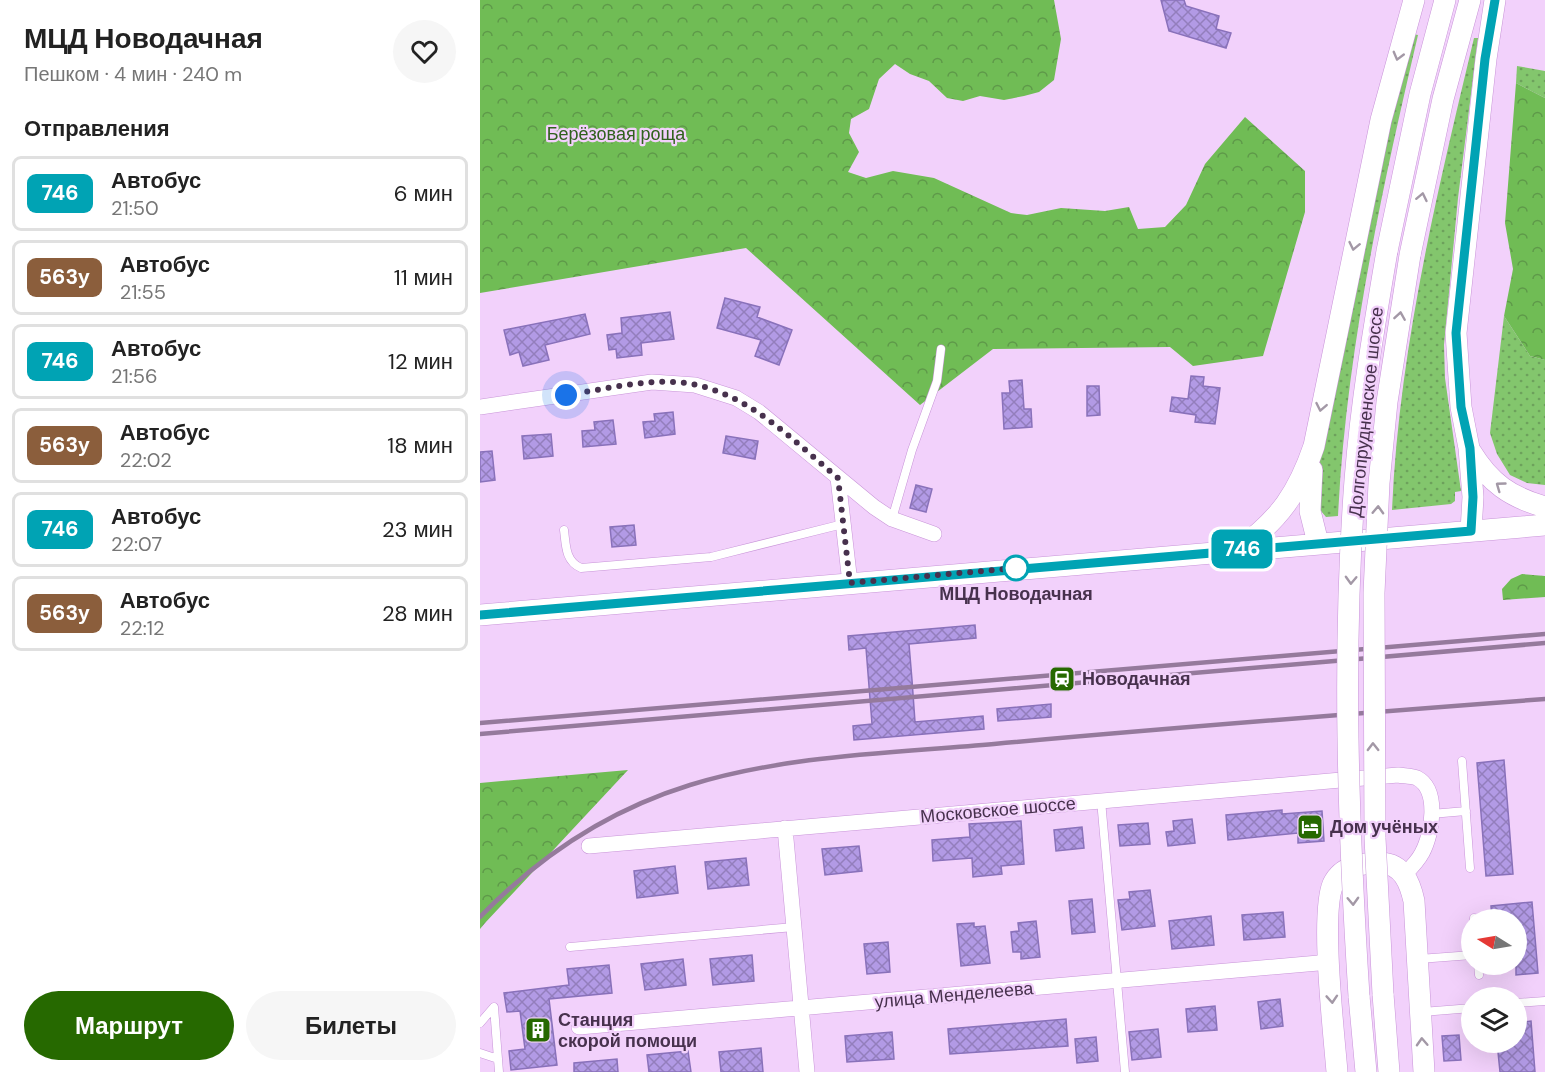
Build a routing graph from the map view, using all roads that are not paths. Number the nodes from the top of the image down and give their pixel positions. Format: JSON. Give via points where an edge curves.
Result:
{"nodes":[{"id":1,"x":1414,"y":0,"type":"edge"},
{"id":2,"x":1444,"y":0,"type":"edge"},
{"id":3,"x":1470,"y":0,"type":"edge"},
{"id":4,"x":1496,"y":0,"type":"edge"},
{"id":5,"x":941,"y":349,"type":"dead end"},
{"id":6,"x":480,"y":407,"type":"edge"},
{"id":7,"x":1314,"y":446,"type":"junction"},
{"id":8,"x":1470,"y":448,"type":"junction"},
{"id":9,"x":838,"y":478,"type":"junction"},
{"id":10,"x":1545,"y":507,"type":"edge"},
{"id":11,"x":892,"y":519,"type":"junction"},
{"id":12,"x":843,"y":524,"type":"junction"},
{"id":13,"x":1545,"y":525,"type":"edge"},
{"id":14,"x":564,"y":530,"type":"dead end"},
{"id":15,"x":1471,"y":531,"type":"junction"},
{"id":16,"x":934,"y":534,"type":"dead end"},
{"id":17,"x":1318,"y":543,"type":"junction"},
{"id":18,"x":1239,"y":549,"type":"junction"},
{"id":19,"x":850,"y":583,"type":"junction"},
{"id":20,"x":480,"y":615,"type":"edge"},
{"id":21,"x":1462,"y":761,"type":"dead end"},
{"id":22,"x":1101,"y":800,"type":"junction"},
{"id":23,"x":1466,"y":811,"type":"junction"},
{"id":24,"x":1431,"y":814,"type":"junction"},
{"id":25,"x":785,"y":828,"type":"junction"},
{"id":26,"x":589,"y":846,"type":"dead end"},
{"id":27,"x":1470,"y":868,"type":"dead end"},
{"id":28,"x":1404,"y":875,"type":"junction"},
{"id":29,"x":794,"y":927,"type":"junction"},
{"id":30,"x":570,"y":947,"type":"dead end"},
{"id":31,"x":1461,"y":956,"type":"edge"},
{"id":32,"x":1418,"y":959,"type":"junction"},
{"id":33,"x":1330,"y":962,"type":"junction"},
{"id":34,"x":1117,"y":981,"type":"junction"},
{"id":35,"x":1545,"y":1000,"type":"edge"},
{"id":36,"x":1527,"y":1002,"type":"edge"},
{"id":37,"x":801,"y":1008,"type":"junction"},
{"id":38,"x":1461,"y":1009,"type":"edge"},
{"id":39,"x":1421,"y":1012,"type":"junction"},
{"id":40,"x":480,"y":1023,"type":"edge"},
{"id":41,"x":579,"y":1027,"type":"dead end"},
{"id":42,"x":480,"y":1053,"type":"edge"},
{"id":43,"x":498,"y":1059,"type":"junction"},
{"id":44,"x":499,"y":1072,"type":"edge"},
{"id":45,"x":807,"y":1072,"type":"edge"},
{"id":46,"x":1125,"y":1072,"type":"edge"},
{"id":47,"x":1337,"y":1072,"type":"edge"},
{"id":48,"x":1366,"y":1072,"type":"edge"},
{"id":49,"x":1389,"y":1072,"type":"edge"},
{"id":50,"x":1424,"y":1072,"type":"edge"}],
"edges":[{"from":1,"to":7,"type":"main road","one_way":true,"via":[[1379,130]]},
{"from":2,"to":48,"type":"main road","name":"Долгопрудненское шоссе","one_way":true,"bridge":true,"via":[[1387,251],[1355,481],[1350,762],[1359,996]]},
{"from":49,"to":3,"type":"main road","name":"Долгопрудненское шоссе","one_way":true,"bridge":true,"via":[[1375,838],[1374,593],[1379,483],[1410,255],[1443,99]]},
{"from":4,"to":8,"type":"main road","via":[[1485,59],[1456,333],[1461,407]]},
{"from":5,"to":11,"type":"lane","via":[[937,381]]},
{"from":6,"to":9,"type":"street","via":[[652,382],[695,385],[736,398],[759,412]]},
{"from":7,"to":17,"type":"main road","via":[[1310,511]]},
{"from":7,"to":18,"type":"main road","via":[[1291,501]]},
{"from":10,"to":8,"type":"main road","one_way":true,"via":[[1502,488],[1484,472]]},
{"from":8,"to":15,"type":"main road"},
{"from":9,"to":11,"type":"street"},
{"from":9,"to":12,"type":"street"},
{"from":11,"to":16,"type":"street"},
{"from":12,"to":14,"type":"lane","via":[[711,557],[581,568],[572,564],[568,556]]},
{"from":12,"to":19,"type":"street"},
{"from":13,"to":15,"type":"main road"},
{"from":15,"to":17,"type":"main road"},
{"from":17,"to":18,"type":"main road"},
{"from":18,"to":19,"type":"main road"},
{"from":19,"to":20,"type":"main road"},
{"from":21,"to":23,"type":"lane"},
{"from":22,"to":24,"type":"street","name":"Московское шоссе","via":[[1408,776],[1424,784],[1430,796]]},
{"from":22,"to":25,"type":"street","name":"Московское шоссе"},
{"from":22,"to":34,"type":"lane"},
{"from":23,"to":24,"type":"lane"},
{"from":23,"to":27,"type":"lane"},
{"from":24,"to":28,"type":"street","via":[[1422,853]]},
{"from":25,"to":26,"type":"street","name":"Московское шоссе"},
{"from":25,"to":29,"type":"street"},
{"from":28,"to":32,"type":"main road","via":[[1414,901]]},
{"from":28,"to":33,"type":"main road","via":[[1385,863],[1358,864],[1334,883],[1329,903]]},
{"from":29,"to":30,"type":"lane"},
{"from":29,"to":37,"type":"street"},
{"from":31,"to":32,"type":"lane"},
{"from":32,"to":39,"type":"main road"},
{"from":33,"to":34,"type":"street","name":"улица Менделеева"},
{"from":33,"to":47,"type":"main road","one_way":true},
{"from":34,"to":37,"type":"street","name":"улица Менделеева"},
{"from":34,"to":46,"type":"lane"},
{"from":35,"to":36,"type":"lane"},
{"from":37,"to":41,"type":"street","name":"улица Менделеева"},
{"from":37,"to":45,"type":"street"},
{"from":38,"to":39,"type":"lane"},
{"from":50,"to":39,"type":"main road","one_way":true},
{"from":40,"to":43,"type":"lane","via":[[494,1007]]},
{"from":42,"to":43,"type":"lane"},
{"from":43,"to":44,"type":"lane"}]}
